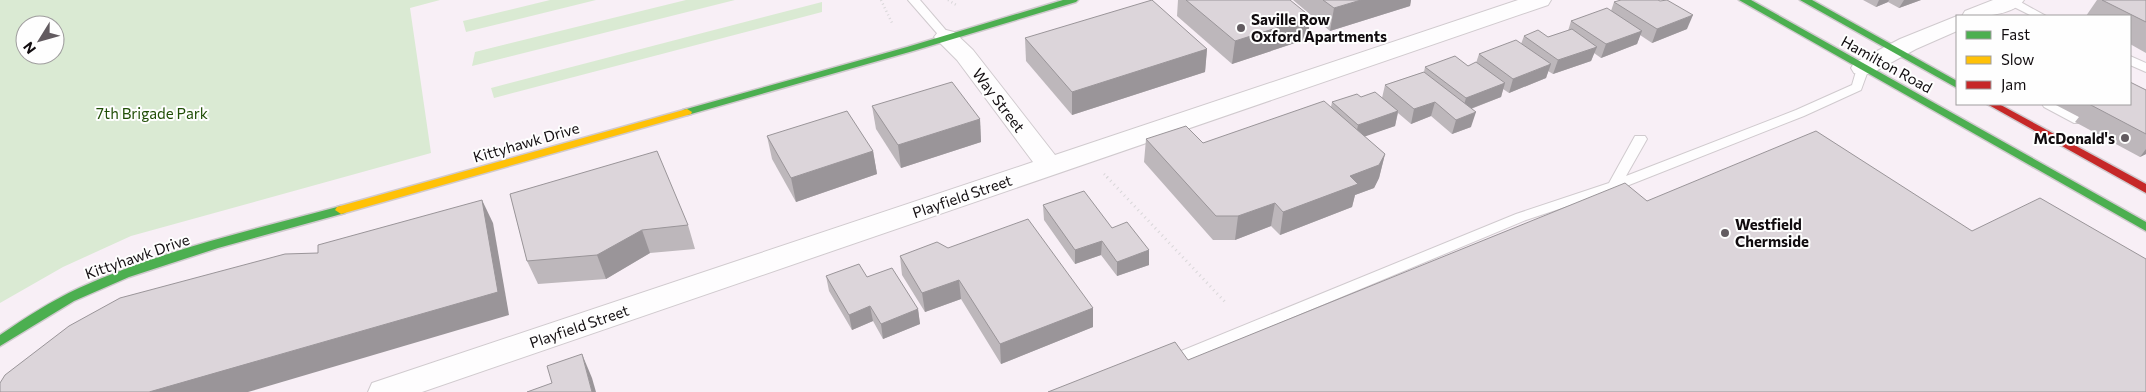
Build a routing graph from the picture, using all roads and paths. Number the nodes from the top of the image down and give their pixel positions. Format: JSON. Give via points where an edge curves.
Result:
{"nodes":[{"id":1,"x":881,"y":0,"type":"edge"},
{"id":2,"x":914,"y":0,"type":"edge"},
{"id":3,"x":948,"y":0,"type":"edge"},
{"id":4,"x":1073,"y":0,"type":"edge"},
{"id":5,"x":1540,"y":0,"type":"edge"},
{"id":6,"x":1744,"y":0,"type":"edge"},
{"id":7,"x":1805,"y":0,"type":"edge"},
{"id":8,"x":2012,"y":1,"type":"edge"},
{"id":9,"x":958,"y":6,"type":"dead end"},
{"id":10,"x":1976,"y":15,"type":"edge"},
{"id":11,"x":2038,"y":15,"type":"edge"},
{"id":12,"x":1956,"y":23,"type":"edge"},
{"id":13,"x":892,"y":25,"type":"dead end"},
{"id":14,"x":946,"y":37,"type":"junction"},
{"id":15,"x":1896,"y":50,"type":"junction"},
{"id":16,"x":2131,"y":60,"type":"edge"},
{"id":17,"x":1863,"y":68,"type":"junction"},
{"id":18,"x":2146,"y":68,"type":"edge"},
{"id":19,"x":1956,"y":83,"type":"edge"},
{"id":20,"x":1994,"y":105,"type":"edge"},
{"id":21,"x":2050,"y":105,"type":"edge"},
{"id":22,"x":2079,"y":120,"type":"dead end"},
{"id":23,"x":1640,"y":139,"type":"dead end"},
{"id":24,"x":1050,"y":166,"type":"junction"},
{"id":25,"x":1100,"y":169,"type":"dead end"},
{"id":26,"x":1614,"y":186,"type":"junction"},
{"id":27,"x":2146,"y":189,"type":"edge"},
{"id":28,"x":2146,"y":227,"type":"edge"},
{"id":29,"x":1227,"y":304,"type":"dead end"},
{"id":30,"x":0,"y":341,"type":"edge"},
{"id":31,"x":1175,"y":360,"type":"edge"},
{"id":32,"x":384,"y":392,"type":"edge"}],
"edges":[{"from":1,"to":13,"type":"path"},
{"from":2,"to":14,"type":"lane"},
{"from":3,"to":9,"type":"path"},
{"from":4,"to":14,"type":"street","name":"Kittyhawk Drive"},
{"from":5,"to":24,"type":"street","name":"Playfield Street"},
{"from":6,"to":17,"type":"street","name":"Hamilton Road"},
{"from":7,"to":15,"type":"street","name":"Hamilton Road"},
{"from":8,"to":10,"type":"street"},
{"from":8,"to":11,"type":"lane"},
{"from":12,"to":15,"type":"street"},
{"from":14,"to":24,"type":"street","name":"Way Street","via":[[965,55]]},
{"from":14,"to":30,"type":"street","name":"Kittyhawk Drive","via":[[150,264],[94,286],[37,316]]},
{"from":15,"to":17,"type":"street"},
{"from":15,"to":19,"type":"street","name":"Hamilton Road"},
{"from":16,"to":18,"type":"lane"},
{"from":17,"to":26,"type":"lane","via":[[1857,87],[1800,113]]},
{"from":17,"to":28,"type":"street","name":"Hamilton Road"},
{"from":20,"to":27,"type":"street"},
{"from":21,"to":22,"type":"lane"},
{"from":23,"to":26,"type":"lane"},
{"from":24,"to":32,"type":"street","name":"Playfield Street"},
{"from":25,"to":29,"type":"path"},
{"from":26,"to":31,"type":"lane","via":[[1521,217]]}]}
